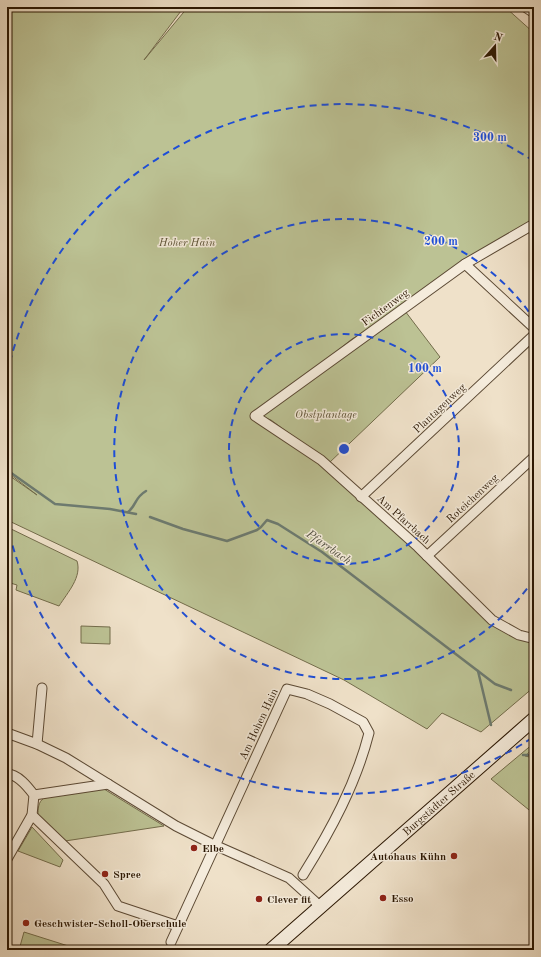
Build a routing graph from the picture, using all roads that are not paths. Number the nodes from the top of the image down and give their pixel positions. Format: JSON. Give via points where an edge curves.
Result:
{"nodes":[{"id":1,"x":525,"y":7,"type":"edge"},
{"id":2,"x":534,"y":13,"type":"edge"},
{"id":3,"x":534,"y":224,"type":"edge"},
{"id":4,"x":465,"y":264,"type":"junction"},
{"id":5,"x":533,"y":324,"type":"edge"},
{"id":6,"x":534,"y":335,"type":"edge"},
{"id":7,"x":255,"y":416,"type":"joint"},
{"id":8,"x":534,"y":457,"type":"edge"},
{"id":9,"x":361,"y":497,"type":"junction"},
{"id":10,"x":427,"y":556,"type":"junction"},
{"id":11,"x":534,"y":637,"type":"edge"},
{"id":12,"x":42,"y":688,"type":"dead end"},
{"id":13,"x":534,"y":719,"type":"edge"},
{"id":14,"x":7,"y":733,"type":"edge"},
{"id":15,"x":37,"y":744,"type":"junction"},
{"id":16,"x":7,"y":774,"type":"edge"},
{"id":17,"x":108,"y":784,"type":"junction"},
{"id":18,"x":34,"y":795,"type":"junction"},
{"id":19,"x":32,"y":815,"type":"junction"},
{"id":20,"x":215,"y":846,"type":"junction"},
{"id":21,"x":7,"y":859,"type":"edge"},
{"id":22,"x":303,"y":875,"type":"dead end"},
{"id":23,"x":320,"y":906,"type":"junction"},
{"id":24,"x":178,"y":926,"type":"junction"},
{"id":25,"x":170,"y":942,"type":"dead end"},
{"id":26,"x":270,"y":950,"type":"edge"}],
"edges":[{"from":1,"to":2,"type":"street"},
{"from":3,"to":4,"type":"street","name":"Fichtenweg"},
{"from":4,"to":5,"type":"street"},
{"from":4,"to":7,"type":"street","name":"Fichtenweg"},
{"from":6,"to":9,"type":"street","name":"Plantagenweg"},
{"from":7,"to":9,"type":"street","name":"Am Pfarrbach","via":[[321,460]]},
{"from":8,"to":10,"type":"street","name":"Roteichenweg"},
{"from":9,"to":10,"type":"street","name":"Am Pfarrbach"},
{"from":10,"to":11,"type":"street","name":"Am Pfarrbach","via":[[492,620],[519,635]]},
{"from":12,"to":15,"type":"street"},
{"from":13,"to":23,"type":"main road","name":"Burgstädter Straße"},
{"from":14,"to":15,"type":"street"},
{"from":15,"to":17,"type":"street","via":[[66,758]]},
{"from":16,"to":18,"type":"street","via":[[18,778]]},
{"from":17,"to":18,"type":"street"},
{"from":17,"to":20,"type":"street","via":[[176,826]]},
{"from":18,"to":19,"type":"street"},
{"from":19,"to":21,"type":"street"},
{"from":19,"to":24,"type":"street","via":[[104,884],[118,906]]},
{"from":20,"to":22,"type":"street","name":"Am Hohen Hain","via":[[288,689],[307,694],[363,722],[369,733],[363,757],[346,798]]},
{"from":20,"to":23,"type":"street","via":[[289,878]]},
{"from":20,"to":24,"type":"street","name":"Am Hohen Hain"},
{"from":23,"to":26,"type":"main road","name":"Burgstädter Straße"},
{"from":24,"to":25,"type":"street","name":"Am Hohen Hain"}]}
